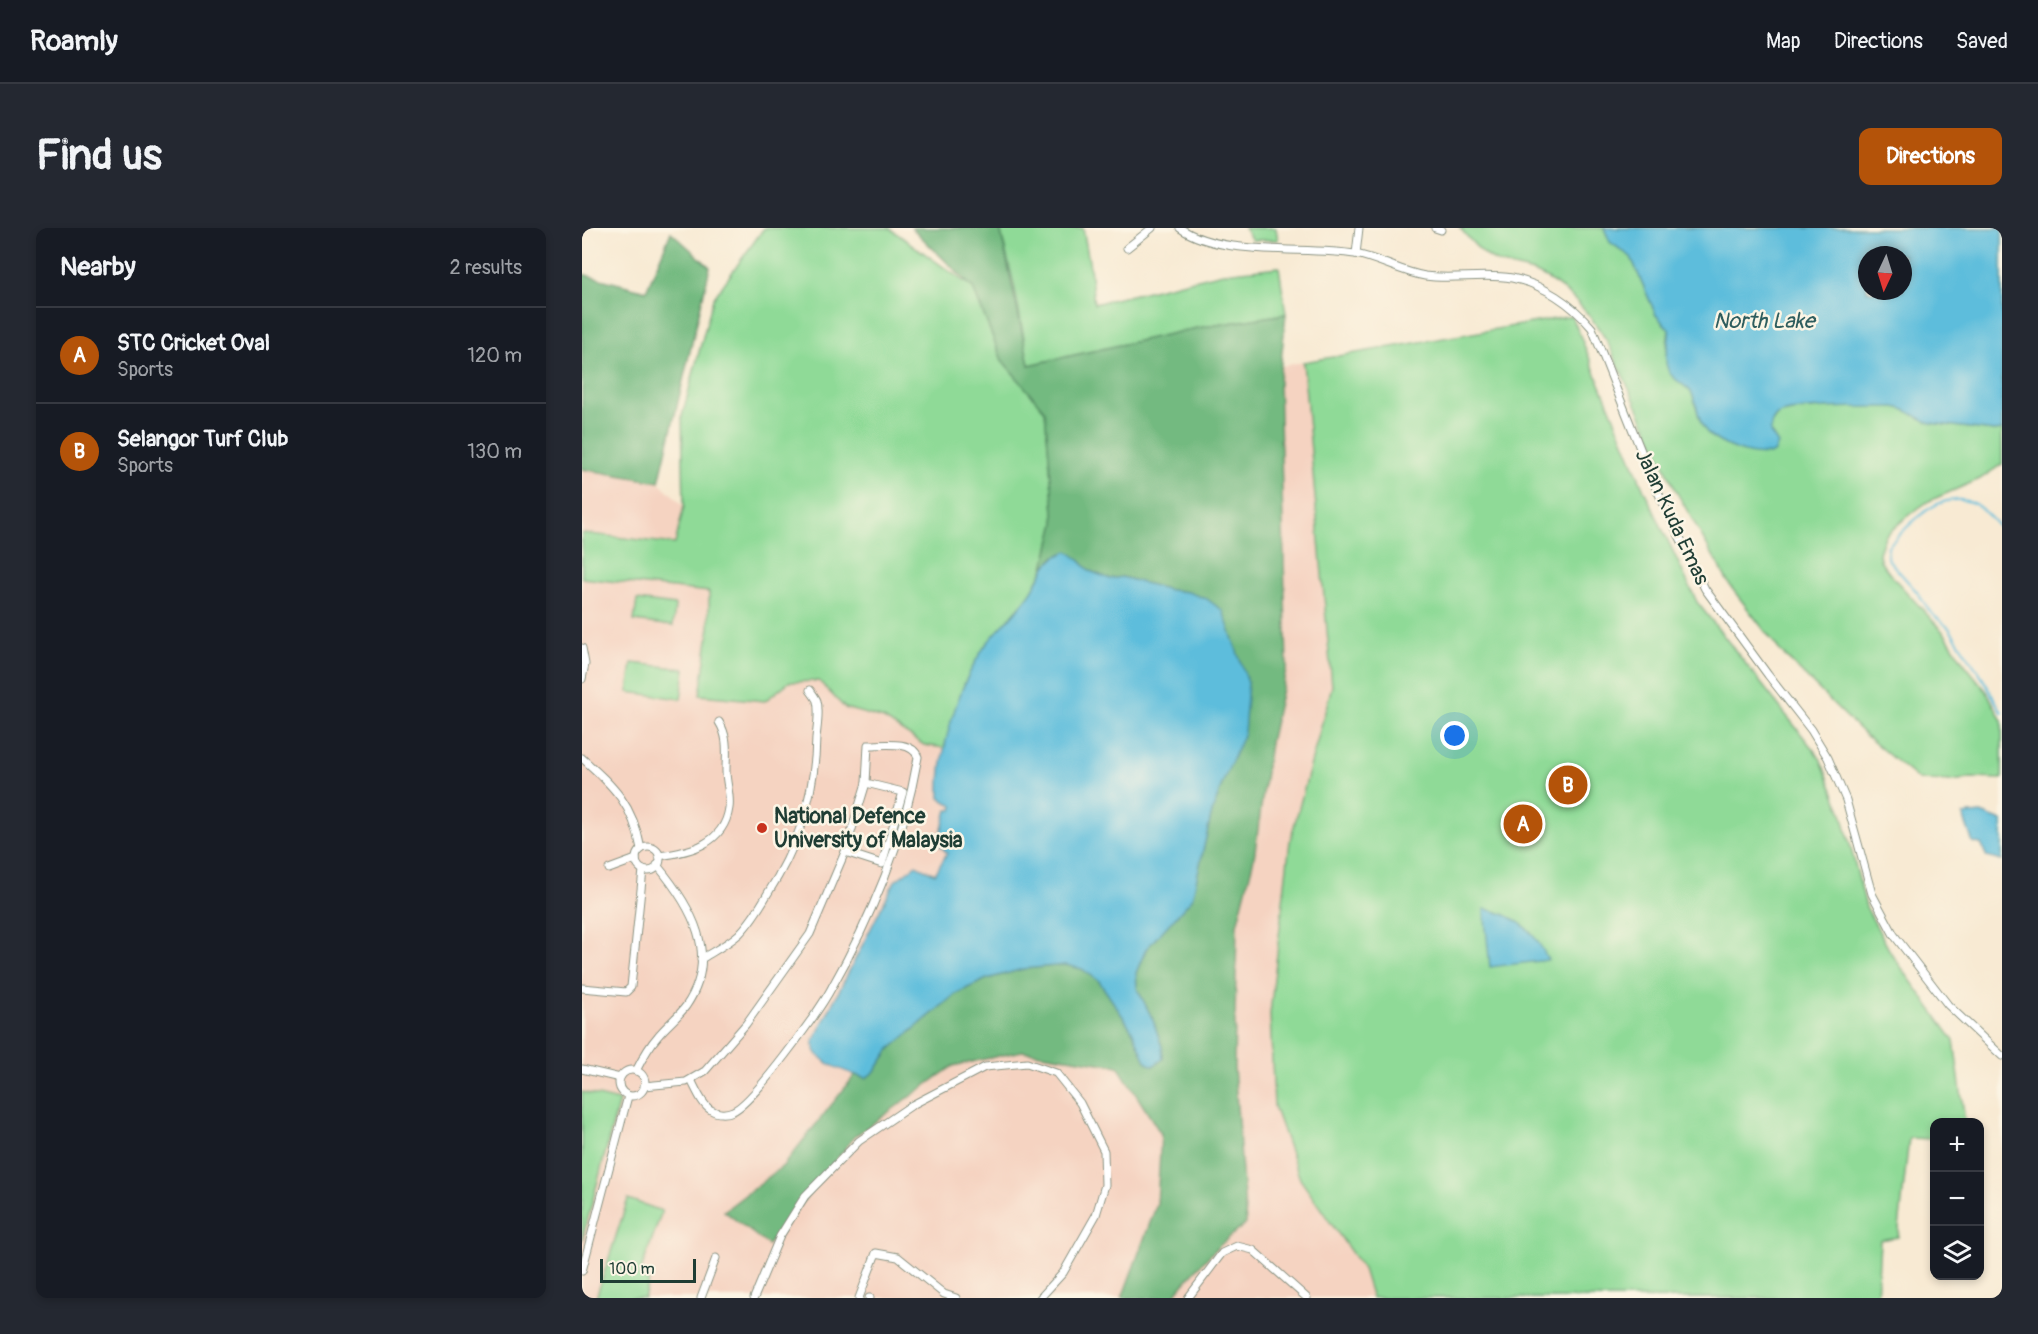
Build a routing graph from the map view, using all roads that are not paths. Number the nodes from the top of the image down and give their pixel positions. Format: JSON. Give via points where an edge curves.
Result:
{"nodes":[{"id":1,"x":1152,"y":228,"type":"edge"},
{"id":2,"x":1180,"y":228,"type":"edge"},
{"id":3,"x":1359,"y":228,"type":"edge"},
{"id":4,"x":1127,"y":248,"type":"dead end"},
{"id":5,"x":1356,"y":254,"type":"junction"},
{"id":6,"x":582,"y":648,"type":"edge"},
{"id":7,"x":582,"y":679,"type":"edge"},
{"id":8,"x":810,"y":690,"type":"dead end"},
{"id":9,"x":719,"y":722,"type":"dead end"},
{"id":10,"x":582,"y":758,"type":"edge"},
{"id":11,"x":866,"y":783,"type":"junction"},
{"id":12,"x":641,"y":849,"type":"junction"},
{"id":13,"x":845,"y":852,"type":"junction"},
{"id":14,"x":659,"y":856,"type":"junction"},
{"id":15,"x":636,"y":859,"type":"junction"},
{"id":16,"x":657,"y":865,"type":"junction"},
{"id":17,"x":609,"y":869,"type":"dead end"},
{"id":18,"x":644,"y":870,"type":"junction"},
{"id":19,"x":701,"y":959,"type":"junction"},
{"id":20,"x":582,"y":988,"type":"edge"},
{"id":21,"x":2002,"y":1056,"type":"edge"},
{"id":22,"x":582,"y":1069,"type":"edge"},
{"id":23,"x":636,"y":1071,"type":"junction"},
{"id":24,"x":620,"y":1078,"type":"junction"},
{"id":25,"x":691,"y":1080,"type":"junction"},
{"id":26,"x":644,"y":1086,"type":"junction"},
{"id":27,"x":628,"y":1096,"type":"junction"},
{"id":28,"x":716,"y":1258,"type":"dead end"},
{"id":29,"x":582,"y":1272,"type":"edge"},
{"id":30,"x":944,"y":1296,"type":"edge"},
{"id":31,"x":701,"y":1298,"type":"edge"},
{"id":32,"x":754,"y":1298,"type":"edge"},
{"id":33,"x":859,"y":1298,"type":"edge"},
{"id":34,"x":956,"y":1298,"type":"edge"},
{"id":35,"x":1041,"y":1298,"type":"edge"},
{"id":36,"x":1188,"y":1298,"type":"edge"},
{"id":37,"x":1307,"y":1298,"type":"edge"}],
"edges":[{"from":1,"to":4,"type":"street"},
{"from":2,"to":5,"type":"street","name":"Jalan Kuda Emas","via":[[1216,244]]},
{"from":3,"to":5,"type":"street"},
{"from":5,"to":21,"type":"street","name":"Jalan Kuda Emas","via":[[1424,276],[1512,278],[1558,297],[1585,319],[1655,486],[1706,589],[1828,758],[1845,800],[1872,894],[1894,935],[1948,1005]]},
{"from":6,"to":7,"type":"street"},
{"from":8,"to":19,"type":"street","via":[[817,700],[816,757],[810,798],[794,848],[740,933]]},
{"from":9,"to":14,"type":"street","via":[[727,743],[726,822],[712,840],[682,854]]},
{"from":10,"to":12,"type":"street","via":[[621,797]]},
{"from":11,"to":13,"type":"street"},
{"from":11,"to":13,"type":"street","via":[[903,792],[882,864]]},
{"from":11,"to":25,"type":"street","via":[[868,745],[909,747],[916,751],[918,757],[904,816],[885,875],[831,989],[769,1075],[735,1111],[711,1110]]},
{"from":12,"to":14,"type":"street","via":[[653,848]]},
{"from":12,"to":15,"type":"street"},
{"from":13,"to":25,"type":"street","via":[[810,933],[746,1024],[705,1071]]},
{"from":14,"to":16,"type":"street"},
{"from":15,"to":17,"type":"street"},
{"from":15,"to":18,"type":"street"},
{"from":16,"to":18,"type":"street"},
{"from":16,"to":19,"type":"street","via":[[689,909],[699,931]]},
{"from":18,"to":20,"type":"street","via":[[631,987],[626,992]]},
{"from":19,"to":23,"type":"street","via":[[698,979],[685,1007],[655,1038]]},
{"from":22,"to":24,"type":"street"},
{"from":23,"to":24,"type":"street"},
{"from":23,"to":26,"type":"street","via":[[644,1079]]},
{"from":24,"to":27,"type":"street","via":[[621,1090]]},
{"from":25,"to":26,"type":"street"},
{"from":26,"to":27,"type":"street","via":[[640,1094]]},
{"from":27,"to":29,"type":"street"},
{"from":28,"to":31,"type":"street"},
{"from":30,"to":33,"type":"street","via":[[898,1257],[876,1253]]},
{"from":30,"to":34,"type":"street"},
{"from":32,"to":35,"type":"street","via":[[780,1236],[805,1196],[859,1142],[912,1105],[985,1067],[1027,1063],[1056,1073],[1080,1103],[1104,1151],[1105,1185],[1096,1215],[1063,1273]]},
{"from":36,"to":37,"type":"street","via":[[1222,1253],[1237,1246],[1253,1250]]}]}
